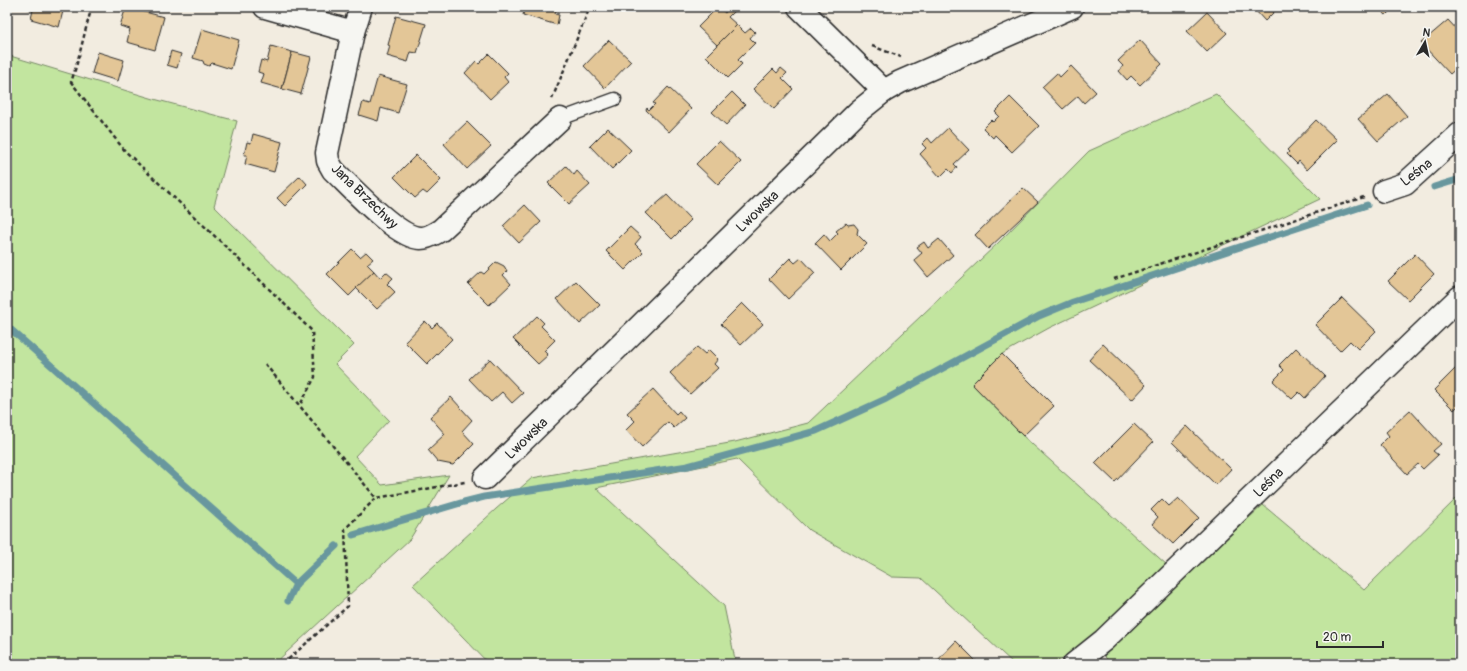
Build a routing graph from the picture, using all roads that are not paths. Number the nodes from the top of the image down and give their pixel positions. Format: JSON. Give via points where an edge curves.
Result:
{"nodes":[{"id":1,"x":265,"y":7,"type":"edge"},
{"id":2,"x":361,"y":7,"type":"edge"},
{"id":3,"x":799,"y":7,"type":"edge"},
{"id":4,"x":1072,"y":7,"type":"edge"},
{"id":5,"x":353,"y":32,"type":"junction"},
{"id":6,"x":884,"y":91,"type":"junction"},
{"id":7,"x":615,"y":99,"type":"dead end"},
{"id":8,"x":560,"y":119,"type":"joint"},
{"id":9,"x":1460,"y":134,"type":"edge"},
{"id":10,"x":1384,"y":191,"type":"road end"},
{"id":11,"x":1460,"y":297,"type":"edge"},
{"id":12,"x":485,"y":478,"type":"road end"},
{"id":13,"x":1074,"y":664,"type":"edge"}],
"edges":[{"from":1,"to":5,"type":"street"},
{"from":2,"to":5,"type":"street","name":"Jana Brzechwy"},
{"from":3,"to":6,"type":"street"},
{"from":4,"to":6,"type":"street","name":"Lwowska"},
{"from":5,"to":8,"type":"street","name":"Jana Brzechwy","via":[[327,153],[328,161],[333,170],[387,221],[410,236],[421,238],[442,230]]},
{"from":6,"to":12,"type":"street","name":"Lwowska","via":[[859,111]]},
{"from":7,"to":8,"type":"lane"},
{"from":9,"to":10,"type":"street","name":"Leśna","via":[[1405,184]]},
{"from":11,"to":13,"type":"street","name":"Leśna","via":[[1104,640]]}]}
